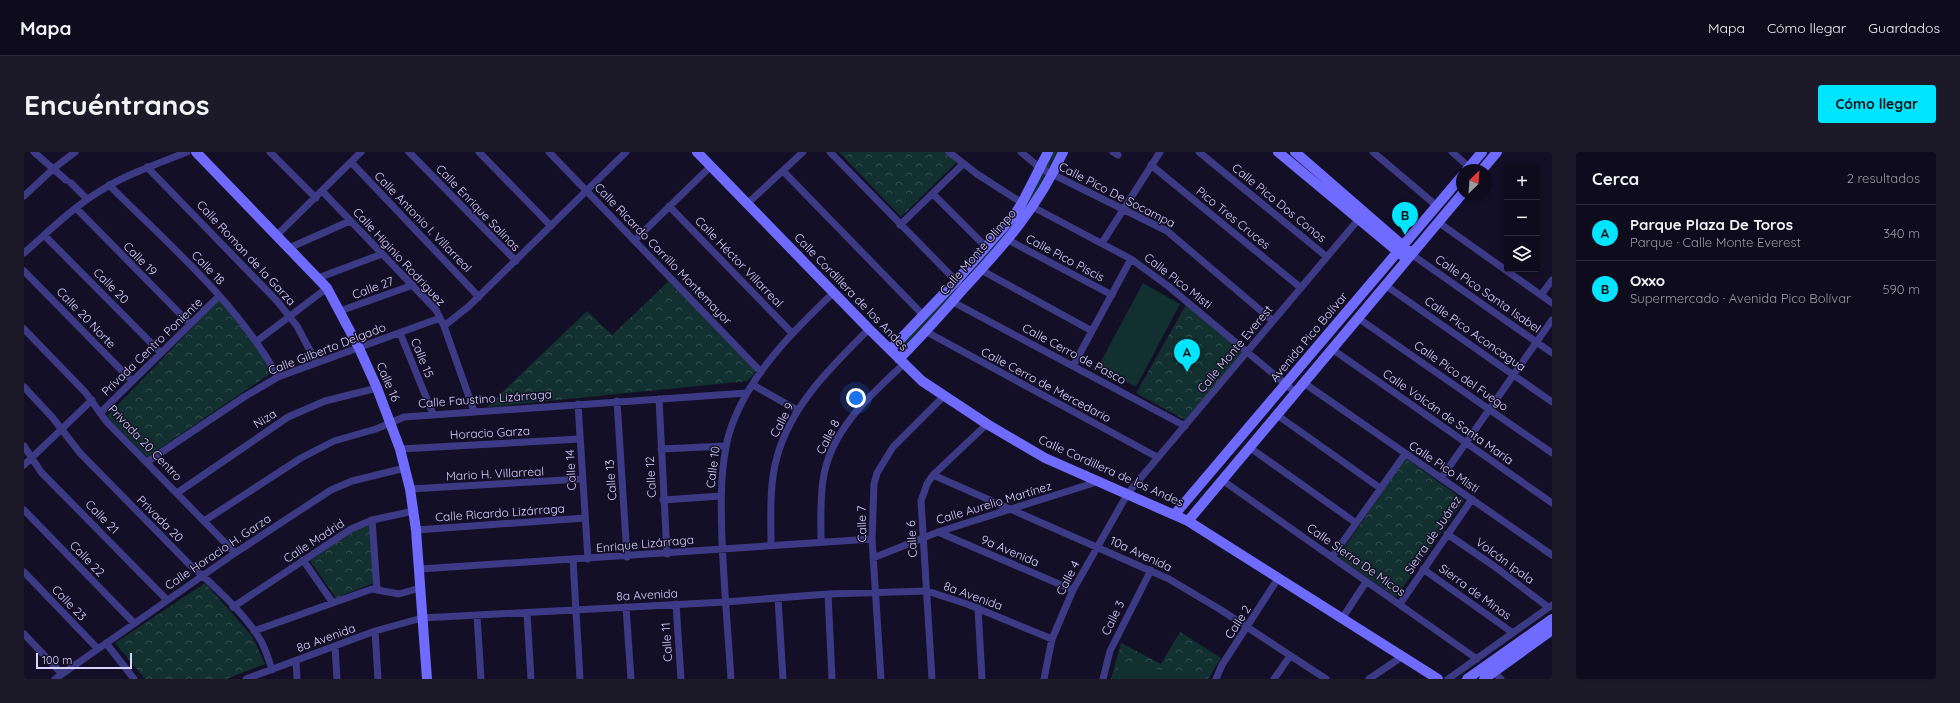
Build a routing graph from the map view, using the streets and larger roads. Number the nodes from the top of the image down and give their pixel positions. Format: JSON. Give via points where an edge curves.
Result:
{"nodes":[{"id":1,"x":34,"y":152,"type":"edge"},
{"id":2,"x":74,"y":152,"type":"edge"},
{"id":3,"x":187,"y":152,"type":"edge"},
{"id":4,"x":196,"y":152,"type":"edge"},
{"id":5,"x":361,"y":152,"type":"edge"},
{"id":6,"x":409,"y":152,"type":"edge"},
{"id":7,"x":479,"y":152,"type":"edge"},
{"id":8,"x":549,"y":152,"type":"edge"},
{"id":9,"x":697,"y":152,"type":"edge"},
{"id":10,"x":804,"y":152,"type":"edge"},
{"id":11,"x":830,"y":152,"type":"edge"},
{"id":12,"x":949,"y":152,"type":"edge"},
{"id":13,"x":1021,"y":152,"type":"edge"},
{"id":14,"x":1048,"y":152,"type":"edge"},
{"id":15,"x":1063,"y":152,"type":"edge"},
{"id":16,"x":1160,"y":152,"type":"edge"},
{"id":17,"x":1199,"y":152,"type":"edge"},
{"id":18,"x":1278,"y":152,"type":"edge"},
{"id":19,"x":1295,"y":152,"type":"edge"},
{"id":20,"x":1373,"y":152,"type":"edge"},
{"id":21,"x":1452,"y":152,"type":"edge"},
{"id":22,"x":1482,"y":152,"type":"edge"},
{"id":23,"x":1497,"y":152,"type":"edge"},
{"id":24,"x":275,"y":154,"type":"edge"},
{"id":25,"x":622,"y":154,"type":"edge"},
{"id":26,"x":351,"y":162,"type":"junction"},
{"id":27,"x":963,"y":164,"type":"junction"},
{"id":28,"x":1463,"y":164,"type":"edge"},
{"id":29,"x":1472,"y":164,"type":"edge"},
{"id":30,"x":1487,"y":164,"type":"edge"},
{"id":31,"x":1151,"y":165,"type":"junction"},
{"id":32,"x":711,"y":166,"type":"junction"},
{"id":33,"x":147,"y":167,"type":"junction"},
{"id":34,"x":53,"y":168,"type":"junction"},
{"id":35,"x":1040,"y":168,"type":"junction"},
{"id":36,"x":783,"y":171,"type":"junction"},
{"id":37,"x":1052,"y":174,"type":"junction"},
{"id":38,"x":1456,"y":183,"type":"edge"},
{"id":39,"x":110,"y":185,"type":"junction"},
{"id":40,"x":322,"y":191,"type":"junction"},
{"id":41,"x":587,"y":191,"type":"junction"},
{"id":42,"x":933,"y":194,"type":"junction"},
{"id":43,"x":24,"y":196,"type":"edge"},
{"id":44,"x":316,"y":198,"type":"junction"},
{"id":45,"x":87,"y":199,"type":"junction"},
{"id":46,"x":1457,"y":200,"type":"edge"},
{"id":47,"x":1022,"y":203,"type":"junction"},
{"id":48,"x":747,"y":204,"type":"junction"},
{"id":49,"x":669,"y":206,"type":"junction"},
{"id":50,"x":1437,"y":206,"type":"junction"},
{"id":51,"x":76,"y":208,"type":"junction"},
{"id":52,"x":1033,"y":208,"type":"junction"},
{"id":53,"x":1123,"y":209,"type":"junction"},
{"id":54,"x":1358,"y":220,"type":"junction"},
{"id":55,"x":350,"y":221,"type":"junction"},
{"id":56,"x":1438,"y":222,"type":"junction"},
{"id":57,"x":900,"y":225,"type":"junction"},
{"id":58,"x":551,"y":226,"type":"junction"},
{"id":59,"x":44,"y":235,"type":"junction"},
{"id":60,"x":277,"y":235,"type":"junction"},
{"id":61,"x":635,"y":240,"type":"junction"},
{"id":62,"x":1008,"y":240,"type":"junction"},
{"id":63,"x":1102,"y":243,"type":"junction"},
{"id":64,"x":986,"y":247,"type":"junction"},
{"id":65,"x":290,"y":248,"type":"junction"},
{"id":66,"x":1405,"y":253,"type":"junction"},
{"id":67,"x":24,"y":254,"type":"edge"},
{"id":68,"x":382,"y":254,"type":"junction"},
{"id":69,"x":1327,"y":257,"type":"junction"},
{"id":70,"x":1131,"y":259,"type":"junction"},
{"id":71,"x":516,"y":261,"type":"junction"},
{"id":72,"x":981,"y":270,"type":"junction"},
{"id":73,"x":24,"y":271,"type":"edge"},
{"id":74,"x":318,"y":278,"type":"junction"},
{"id":75,"x":1552,"y":280,"type":"edge"},
{"id":76,"x":956,"y":281,"type":"junction"},
{"id":77,"x":413,"y":285,"type":"junction"},
{"id":78,"x":1385,"y":285,"type":"junction"},
{"id":79,"x":327,"y":288,"type":"junction"},
{"id":80,"x":1301,"y":288,"type":"junction"},
{"id":81,"x":964,"y":289,"type":"junction"},
{"id":82,"x":833,"y":293,"type":"junction"},
{"id":83,"x":1540,"y":294,"type":"junction"},
{"id":84,"x":1112,"y":295,"type":"junction"},
{"id":85,"x":220,"y":296,"type":"junction"},
{"id":86,"x":479,"y":297,"type":"junction"},
{"id":87,"x":952,"y":302,"type":"junction"},
{"id":88,"x":1552,"y":303,"type":"edge"},
{"id":89,"x":340,"y":311,"type":"junction"},
{"id":90,"x":923,"y":315,"type":"junction"},
{"id":91,"x":290,"y":316,"type":"junction"},
{"id":92,"x":440,"y":318,"type":"junction"},
{"id":93,"x":1358,"y":318,"type":"junction"},
{"id":94,"x":1552,"y":320,"type":"edge"},
{"id":95,"x":1273,"y":321,"type":"junction"},
{"id":96,"x":190,"y":324,"type":"junction"},
{"id":97,"x":444,"y":326,"type":"junction"},
{"id":98,"x":24,"y":329,"type":"edge"},
{"id":99,"x":869,"y":329,"type":"junction"},
{"id":100,"x":925,"y":331,"type":"junction"},
{"id":101,"x":1092,"y":331,"type":"junction"},
{"id":102,"x":400,"y":333,"type":"junction"},
{"id":103,"x":792,"y":333,"type":"junction"},
{"id":104,"x":257,"y":341,"type":"junction"},
{"id":105,"x":1536,"y":342,"type":"junction"},
{"id":106,"x":359,"y":348,"type":"junction"},
{"id":107,"x":1332,"y":349,"type":"junction"},
{"id":108,"x":890,"y":350,"type":"junction"},
{"id":109,"x":161,"y":352,"type":"junction"},
{"id":110,"x":1248,"y":352,"type":"junction"},
{"id":111,"x":1552,"y":353,"type":"edge"},
{"id":112,"x":316,"y":362,"type":"junction"},
{"id":113,"x":901,"y":362,"type":"junction"},
{"id":114,"x":1072,"y":366,"type":"junction"},
{"id":115,"x":761,"y":372,"type":"junction"},
{"id":116,"x":1514,"y":374,"type":"junction"},
{"id":117,"x":278,"y":377,"type":"junction"},
{"id":118,"x":132,"y":382,"type":"junction"},
{"id":119,"x":1304,"y":382,"type":"junction"},
{"id":120,"x":1286,"y":384,"type":"junction"},
{"id":121,"x":753,"y":385,"type":"junction"},
{"id":122,"x":24,"y":387,"type":"edge"},
{"id":123,"x":377,"y":388,"type":"junction"},
{"id":124,"x":1295,"y":392,"type":"junction"},
{"id":125,"x":747,"y":393,"type":"junction"},
{"id":126,"x":944,"y":396,"type":"junction"},
{"id":127,"x":659,"y":399,"type":"junction"},
{"id":128,"x":92,"y":400,"type":"junction"},
{"id":129,"x":617,"y":401,"type":"junction"},
{"id":130,"x":1552,"y":402,"type":"edge"},
{"id":131,"x":578,"y":404,"type":"junction"},
{"id":132,"x":1490,"y":408,"type":"junction"},
{"id":133,"x":797,"y":410,"type":"junction"},
{"id":134,"x":474,"y":411,"type":"junction"},
{"id":135,"x":100,"y":413,"type":"junction"},
{"id":136,"x":433,"y":414,"type":"junction"},
{"id":137,"x":1277,"y":415,"type":"junction"},
{"id":138,"x":391,"y":422,"type":"junction"},
{"id":139,"x":988,"y":424,"type":"junction"},
{"id":140,"x":1185,"y":426,"type":"junction"},
{"id":141,"x":61,"y":429,"type":"junction"},
{"id":142,"x":580,"y":438,"type":"junction"},
{"id":143,"x":1466,"y":444,"type":"junction"},
{"id":144,"x":24,"y":446,"type":"edge"},
{"id":145,"x":726,"y":446,"type":"junction"},
{"id":146,"x":1249,"y":447,"type":"junction"},
{"id":147,"x":400,"y":449,"type":"junction"},
{"id":148,"x":661,"y":449,"type":"junction"},
{"id":149,"x":1552,"y":453,"type":"edge"},
{"id":150,"x":1405,"y":454,"type":"junction"},
{"id":151,"x":1157,"y":457,"type":"junction"},
{"id":152,"x":31,"y":458,"type":"junction"},
{"id":153,"x":147,"y":462,"type":"junction"},
{"id":154,"x":24,"y":465,"type":"edge"},
{"id":155,"x":405,"y":468,"type":"junction"},
{"id":156,"x":933,"y":475,"type":"junction"},
{"id":157,"x":1442,"y":477,"type":"junction"},
{"id":158,"x":582,"y":479,"type":"junction"},
{"id":159,"x":1222,"y":480,"type":"junction"},
{"id":160,"x":1100,"y":481,"type":"junction"},
{"id":161,"x":1380,"y":488,"type":"junction"},
{"id":162,"x":410,"y":489,"type":"junction"},
{"id":163,"x":177,"y":493,"type":"junction"},
{"id":164,"x":1128,"y":493,"type":"junction"},
{"id":165,"x":721,"y":496,"type":"junction"},
{"id":166,"x":1472,"y":499,"type":"junction"},
{"id":167,"x":663,"y":500,"type":"junction"},
{"id":168,"x":1552,"y":503,"type":"edge"},
{"id":169,"x":1011,"y":509,"type":"junction"},
{"id":170,"x":24,"y":510,"type":"edge"},
{"id":171,"x":414,"y":511,"type":"junction"},
{"id":172,"x":1175,"y":514,"type":"junction"},
{"id":173,"x":585,"y":518,"type":"junction"},
{"id":174,"x":372,"y":520,"type":"junction"},
{"id":175,"x":204,"y":521,"type":"junction"},
{"id":176,"x":1188,"y":521,"type":"junction"},
{"id":177,"x":1356,"y":523,"type":"junction"},
{"id":178,"x":416,"y":530,"type":"junction"},
{"id":179,"x":938,"y":532,"type":"junction"},
{"id":180,"x":1447,"y":534,"type":"junction"},
{"id":181,"x":923,"y":537,"type":"junction"},
{"id":182,"x":872,"y":539,"type":"junction"},
{"id":183,"x":822,"y":541,"type":"junction"},
{"id":184,"x":771,"y":545,"type":"junction"},
{"id":185,"x":1097,"y":546,"type":"junction"},
{"id":186,"x":723,"y":548,"type":"junction"},
{"id":187,"x":235,"y":553,"type":"junction"},
{"id":188,"x":667,"y":554,"type":"junction"},
{"id":189,"x":1552,"y":555,"type":"edge"},
{"id":190,"x":627,"y":556,"type":"junction"},
{"id":191,"x":1332,"y":557,"type":"junction"},
{"id":192,"x":873,"y":558,"type":"junction"},
{"id":193,"x":588,"y":559,"type":"junction"},
{"id":194,"x":303,"y":560,"type":"junction"},
{"id":195,"x":573,"y":560,"type":"junction"},
{"id":196,"x":420,"y":569,"type":"junction"},
{"id":197,"x":1423,"y":569,"type":"junction"},
{"id":198,"x":1151,"y":570,"type":"junction"},
{"id":199,"x":24,"y":572,"type":"edge"},
{"id":200,"x":204,"y":575,"type":"junction"},
{"id":201,"x":1278,"y":577,"type":"junction"},
{"id":202,"x":1366,"y":582,"type":"junction"},
{"id":203,"x":420,"y":588,"type":"junction"},
{"id":204,"x":377,"y":589,"type":"junction"},
{"id":205,"x":1073,"y":590,"type":"junction"},
{"id":206,"x":927,"y":591,"type":"junction"},
{"id":207,"x":875,"y":592,"type":"junction"},
{"id":208,"x":828,"y":594,"type":"junction"},
{"id":209,"x":778,"y":598,"type":"junction"},
{"id":210,"x":167,"y":600,"type":"junction"},
{"id":211,"x":725,"y":602,"type":"junction"},
{"id":212,"x":333,"y":603,"type":"junction"},
{"id":213,"x":676,"y":604,"type":"junction"},
{"id":214,"x":1400,"y":604,"type":"junction"},
{"id":215,"x":1550,"y":606,"type":"edge"},
{"id":216,"x":233,"y":607,"type":"junction"},
{"id":217,"x":626,"y":607,"type":"junction"},
{"id":218,"x":978,"y":608,"type":"junction"},
{"id":219,"x":576,"y":611,"type":"junction"},
{"id":220,"x":527,"y":614,"type":"junction"},
{"id":221,"x":477,"y":616,"type":"junction"},
{"id":222,"x":1342,"y":617,"type":"junction"},
{"id":223,"x":422,"y":618,"type":"junction"},
{"id":224,"x":1552,"y":619,"type":"edge"},
{"id":225,"x":134,"y":623,"type":"junction"},
{"id":226,"x":1248,"y":628,"type":"junction"},
{"id":227,"x":1552,"y":630,"type":"edge"},
{"id":228,"x":254,"y":631,"type":"junction"},
{"id":229,"x":375,"y":631,"type":"junction"},
{"id":230,"x":1513,"y":633,"type":"junction"},
{"id":231,"x":24,"y":634,"type":"edge"},
{"id":232,"x":1052,"y":639,"type":"junction"},
{"id":233,"x":106,"y":643,"type":"junction"},
{"id":234,"x":335,"y":647,"type":"junction"},
{"id":235,"x":98,"y":648,"type":"junction"},
{"id":236,"x":1290,"y":656,"type":"junction"},
{"id":237,"x":1403,"y":656,"type":"junction"},
{"id":238,"x":1477,"y":659,"type":"junction"},
{"id":239,"x":296,"y":661,"type":"junction"},
{"id":240,"x":272,"y":670,"type":"junction"},
{"id":241,"x":62,"y":674,"type":"junction"},
{"id":242,"x":1497,"y":675,"type":"edge"},
{"id":243,"x":256,"y":677,"type":"edge"},
{"id":244,"x":55,"y":679,"type":"edge"},
{"id":245,"x":134,"y":679,"type":"edge"},
{"id":246,"x":246,"y":679,"type":"edge"},
{"id":247,"x":297,"y":679,"type":"edge"},
{"id":248,"x":337,"y":679,"type":"edge"},
{"id":249,"x":378,"y":679,"type":"edge"},
{"id":250,"x":427,"y":679,"type":"edge"},
{"id":251,"x":481,"y":679,"type":"edge"},
{"id":252,"x":531,"y":679,"type":"edge"},
{"id":253,"x":580,"y":679,"type":"edge"},
{"id":254,"x":631,"y":679,"type":"edge"},
{"id":255,"x":681,"y":679,"type":"edge"},
{"id":256,"x":731,"y":679,"type":"edge"},
{"id":257,"x":783,"y":679,"type":"edge"},
{"id":258,"x":832,"y":679,"type":"edge"},
{"id":259,"x":881,"y":679,"type":"edge"},
{"id":260,"x":932,"y":679,"type":"edge"},
{"id":261,"x":982,"y":679,"type":"edge"},
{"id":262,"x":1044,"y":679,"type":"edge"},
{"id":263,"x":1103,"y":679,"type":"edge"},
{"id":264,"x":1216,"y":679,"type":"edge"},
{"id":265,"x":1274,"y":679,"type":"edge"},
{"id":266,"x":1326,"y":679,"type":"edge"},
{"id":267,"x":1369,"y":679,"type":"edge"},
{"id":268,"x":1438,"y":679,"type":"edge"},
{"id":269,"x":1448,"y":679,"type":"edge"},
{"id":270,"x":1467,"y":679,"type":"edge"},
{"id":271,"x":1484,"y":679,"type":"edge"}],
"edges":[{"from":1,"to":34,"type":"street"},
{"from":2,"to":34,"type":"street"},
{"from":3,"to":33,"type":"street"},
{"from":4,"to":60,"type":"street","name":"Calle 16"},
{"from":5,"to":26,"type":"street"},
{"from":6,"to":71,"type":"street","name":"Calle Enrique Salinas"},
{"from":7,"to":58,"type":"street"},
{"from":8,"to":41,"type":"street","name":"Calle Ricardo Carrillo Montemayor"},
{"from":9,"to":32,"type":"street","name":"Calle Cordillera de los Andes"},
{"from":10,"to":36,"type":"street"},
{"from":11,"to":57,"type":"street"},
{"from":12,"to":27,"type":"street"},
{"from":13,"to":35,"type":"street","name":"Calle Pico De Socampa"},
{"from":14,"to":35,"type":"street","name":"Calle Monte Olimpo"},
{"from":15,"to":37,"type":"street","name":"Calle Monte Olimpo"},
{"from":16,"to":31,"type":"street"},
{"from":17,"to":69,"type":"street","name":"Calle Pico Dos Conos"},
{"from":18,"to":54,"type":"street"},
{"from":19,"to":66,"type":"street"},
{"from":20,"to":50,"type":"street"},
{"from":21,"to":28,"type":"street"},
{"from":22,"to":29,"type":"street"},
{"from":23,"to":30,"type":"street"},
{"from":24,"to":44,"type":"street"},
{"from":25,"to":41,"type":"street"},
{"from":26,"to":40,"type":"street"},
{"from":26,"to":86,"type":"street","name":"Calle Antonio I. Villarreal"},
{"from":27,"to":42,"type":"street"},
{"from":27,"to":47,"type":"street"},
{"from":31,"to":53,"type":"street"},
{"from":31,"to":80,"type":"street","name":"Pico Tres Cruces"},
{"from":32,"to":48,"type":"street","name":"Calle Cordillera de los Andes"},
{"from":32,"to":49,"type":"street"},
{"from":33,"to":39,"type":"street"},
{"from":33,"to":91,"type":"street","name":"Calle Roman de la Garza","via":[[256,277]]},
{"from":34,"to":43,"type":"street"},
{"from":34,"to":45,"type":"street"},
{"from":35,"to":37,"type":"street","name":"Calle Pico De Socampa"},
{"from":35,"to":47,"type":"street","name":"Calle Monte Olimpo"},
{"from":36,"to":48,"type":"street"},
{"from":36,"to":90,"type":"street"},
{"from":37,"to":52,"type":"street","name":"Calle Monte Olimpo"},
{"from":37,"to":53,"type":"street","name":"Calle Pico De Socampa"},
{"from":38,"to":50,"type":"street","name":"Avenida Pico Bolívar"},
{"from":39,"to":45,"type":"street"},
{"from":39,"to":85,"type":"street","name":"Calle 18"},
{"from":40,"to":44,"type":"street"},
{"from":40,"to":55,"type":"street","name":"Calle Higinio Rodriguez"},
{"from":41,"to":58,"type":"street"},
{"from":41,"to":61,"type":"street","name":"Calle Ricardo Carrillo Montemayor"},
{"from":42,"to":57,"type":"street"},
{"from":42,"to":64,"type":"street"},
{"from":44,"to":60,"type":"street"},
{"from":45,"to":51,"type":"street"},
{"from":46,"to":56,"type":"street","name":"Avenida Pico Bolívar"},
{"from":47,"to":64,"type":"street","name":"Calle Monte Olimpo"},
{"from":48,"to":82,"type":"street","name":"Calle Cordillera de los Andes"},
{"from":49,"to":61,"type":"street"},
{"from":49,"to":103,"type":"street","name":"Calle Héctor Villarreal"},
{"from":50,"to":66,"type":"street","name":"Avenida Pico Bolívar"},
{"from":51,"to":59,"type":"street"},
{"from":51,"to":96,"type":"street","name":"Calle 19"},
{"from":52,"to":62,"type":"street","name":"Calle Monte Olimpo"},
{"from":52,"to":63,"type":"street","name":"Calle Pico Misti"},
{"from":53,"to":63,"type":"street"},
{"from":53,"to":95,"type":"street","name":"Calle Pico De Socampa","via":[[1174,236]]},
{"from":54,"to":66,"type":"street"},
{"from":54,"to":69,"type":"street","name":"Calle Monte Everest"},
{"from":55,"to":65,"type":"street"},
{"from":55,"to":68,"type":"street","name":"Calle Higinio Rodriguez"},
{"from":56,"to":66,"type":"street","name":"Avenida Pico Bolívar"},
{"from":56,"to":83,"type":"street"},
{"from":57,"to":76,"type":"street"},
{"from":58,"to":71,"type":"street"},
{"from":59,"to":67,"type":"street"},
{"from":59,"to":109,"type":"street","name":"Calle 20"},
{"from":60,"to":65,"type":"street","name":"Calle 16"},
{"from":61,"to":115,"type":"street","name":"Calle Ricardo Carrillo Montemayor"},
{"from":62,"to":72,"type":"street","name":"Calle Monte Olimpo"},
{"from":62,"to":84,"type":"street","name":"Calle Pico Piscis"},
{"from":63,"to":70,"type":"street","name":"Calle Pico Misti"},
{"from":64,"to":76,"type":"street","name":"Calle Monte Olimpo"},
{"from":65,"to":74,"type":"street","name":"Calle 16"},
{"from":66,"to":78,"type":"street","name":"Avenida Pico Bolívar"},
{"from":66,"to":105,"type":"street","name":"Calle Pico Santa Isabel"},
{"from":66,"to":120,"type":"street","name":"Avenida Pico Bolívar"},
{"from":68,"to":74,"type":"street"},
{"from":68,"to":77,"type":"street","name":"Calle Higinio Rodriguez"},
{"from":69,"to":80,"type":"street","name":"Calle Monte Everest"},
{"from":70,"to":84,"type":"street"},
{"from":70,"to":110,"type":"street","name":"Calle Pico Misti"},
{"from":71,"to":86,"type":"street"},
{"from":72,"to":81,"type":"street","name":"Calle Monte Olimpo"},
{"from":72,"to":101,"type":"street"},
{"from":73,"to":118,"type":"street","name":"Calle 20 Norte"},
{"from":74,"to":79,"type":"street","name":"Calle 16"},
{"from":75,"to":83,"type":"street"},
{"from":76,"to":81,"type":"street"},
{"from":76,"to":90,"type":"street","name":"Calle Monte Olimpo"},
{"from":77,"to":89,"type":"street","name":"Calle 27"},
{"from":77,"to":92,"type":"street","name":"Calle Higinio Rodriguez"},
{"from":78,"to":93,"type":"street","name":"Avenida Pico Bolívar"},
{"from":78,"to":116,"type":"street","name":"Calle Pico Aconcagua"},
{"from":79,"to":89,"type":"street","name":"Calle 16"},
{"from":79,"to":91,"type":"street"},
{"from":80,"to":95,"type":"street","name":"Calle Monte Everest"},
{"from":81,"to":87,"type":"street","name":"Calle Monte Olimpo"},
{"from":82,"to":99,"type":"street","name":"Calle Cordillera de los Andes"},
{"from":82,"to":103,"type":"street","name":"Calle 10"},
{"from":83,"to":88,"type":"street"},
{"from":84,"to":101,"type":"street"},
{"from":85,"to":96,"type":"street","name":"Privada Centro Poniente"},
{"from":85,"to":104,"type":"street","name":"Calle 18"},
{"from":86,"to":97,"type":"street"},
{"from":87,"to":100,"type":"street","name":"Calle Monte Olimpo"},
{"from":87,"to":114,"type":"street","name":"Calle Cerro de Pasco"},
{"from":89,"to":106,"type":"street","name":"Calle 16"},
{"from":90,"to":108,"type":"street","name":"Calle Monte Olimpo"},
{"from":91,"to":104,"type":"street"},
{"from":91,"to":112,"type":"street","name":"Calle Roman de la Garza"},
{"from":92,"to":97,"type":"street","name":"Calle Higinio Rodriguez"},
{"from":92,"to":102,"type":"street","name":"Calle Gilberto Delgado"},
{"from":93,"to":107,"type":"street","name":"Avenida Pico Bolívar"},
{"from":93,"to":132,"type":"street","name":"Calle Pico del Fuego"},
{"from":94,"to":105,"type":"street"},
{"from":95,"to":110,"type":"street","name":"Calle Monte Everest"},
{"from":96,"to":109,"type":"street","name":"Privada Centro Poniente"},
{"from":97,"to":134,"type":"street","name":"Calle Higinio Rodriguez"},
{"from":98,"to":128,"type":"street","name":"Privada 20 Centro"},
{"from":99,"to":108,"type":"street","name":"Calle Cordillera de los Andes"},
{"from":99,"to":133,"type":"street","name":"Calle 9","via":[[836,362]]},
{"from":100,"to":113,"type":"street","name":"Calle Monte Olimpo"},
{"from":100,"to":151,"type":"street","name":"Calle Cerro de Mercedario"},
{"from":101,"to":114,"type":"street"},
{"from":102,"to":106,"type":"street","name":"Calle Gilberto Delgado"},
{"from":102,"to":136,"type":"street","name":"Calle 15"},
{"from":103,"to":115,"type":"street","name":"Calle 10"},
{"from":104,"to":117,"type":"street","name":"Calle 18"},
{"from":105,"to":111,"type":"street","name":"Calle Pico Santa Isabel"},
{"from":105,"to":116,"type":"street"},
{"from":106,"to":112,"type":"street","name":"Calle Gilberto Delgado"},
{"from":106,"to":123,"type":"street","name":"Calle 16"},
{"from":107,"to":119,"type":"street","name":"Avenida Pico Bolívar"},
{"from":107,"to":143,"type":"street","name":"Calle Volcán de Santa María"},
{"from":108,"to":113,"type":"street","name":"Calle Cordillera de los Andes"},
{"from":109,"to":118,"type":"street","name":"Privada Centro Poniente"},
{"from":110,"to":120,"type":"street","name":"Calle Pico Misti"},
{"from":110,"to":140,"type":"street","name":"Calle Monte Everest"},
{"from":112,"to":117,"type":"street","name":"Calle Gilberto Delgado"},
{"from":113,"to":126,"type":"street","name":"Calle Cordillera de los Andes"},
{"from":113,"to":183,"type":"street","name":"Calle 8","via":[[855,412],[833,448],[823,480]]},
{"from":114,"to":140,"type":"street","name":"Calle Cerro de Pasco"},
{"from":115,"to":121,"type":"street","name":"Calle 10"},
{"from":116,"to":130,"type":"street","name":"Calle Pico Aconcagua"},
{"from":116,"to":132,"type":"street"},
{"from":117,"to":153,"type":"street","name":"Calle Gilberto Delgado"},
{"from":118,"to":135,"type":"street","name":"Privada Centro Poniente"},
{"from":119,"to":124,"type":"street","name":"Avenida Pico Bolívar"},
{"from":119,"to":150,"type":"street","name":"Calle Pico Misti"},
{"from":120,"to":124,"type":"street","name":"Calle Pico Misti"},
{"from":120,"to":172,"type":"street","name":"Avenida Pico Bolívar"},
{"from":121,"to":125,"type":"street","name":"Calle 10"},
{"from":121,"to":133,"type":"street"},
{"from":122,"to":141,"type":"street","name":"Privada 20"},
{"from":123,"to":138,"type":"street","name":"Calle 16"},
{"from":123,"to":163,"type":"street","name":"Niza","via":[[325,401],[288,417]]},
{"from":124,"to":137,"type":"street","name":"Avenida Pico Bolívar"},
{"from":125,"to":127,"type":"street","name":"Calle Faustino Lizárraga"},
{"from":125,"to":145,"type":"street","name":"Calle 10"},
{"from":126,"to":139,"type":"street","name":"Calle Cordillera de los Andes"},
{"from":126,"to":182,"type":"street","name":"Calle 7","via":[[893,446],[877,473],[872,496]]},
{"from":127,"to":129,"type":"street","name":"Calle Faustino Lizárraga"},
{"from":127,"to":148,"type":"street","name":"Calle 12"},
{"from":128,"to":135,"type":"street","name":"Privada 20 Centro"},
{"from":128,"to":141,"type":"street","name":"Privada Centro Poniente"},
{"from":129,"to":131,"type":"street","name":"Calle Faustino Lizárraga"},
{"from":129,"to":190,"type":"street","name":"Calle 13"},
{"from":131,"to":134,"type":"street","name":"Calle Faustino Lizárraga"},
{"from":131,"to":142,"type":"street","name":"Calle 14"},
{"from":132,"to":143,"type":"street"},
{"from":132,"to":149,"type":"street","name":"Calle Pico del Fuego"},
{"from":133,"to":184,"type":"street","name":"Calle 9","via":[[786,432],[774,468]]},
{"from":134,"to":136,"type":"street","name":"Calle Faustino Lizárraga"},
{"from":135,"to":153,"type":"street","name":"Privada 20 Centro"},
{"from":136,"to":138,"type":"street","name":"Calle Faustino Lizárraga","via":[[404,417]]},
{"from":137,"to":146,"type":"street","name":"Avenida Pico Bolívar"},
{"from":137,"to":161,"type":"street"},
{"from":138,"to":147,"type":"street","name":"Calle 16"},
{"from":138,"to":175,"type":"street","name":"Calle Faustino Lizárraga","via":[[334,441],[301,458]]},
{"from":139,"to":156,"type":"street","name":"Calle 6"},
{"from":139,"to":160,"type":"street","name":"Calle Cordillera de los Andes","via":[[1045,458]]},
{"from":140,"to":151,"type":"street","name":"Calle Monte Everest"},
{"from":141,"to":152,"type":"street","name":"Privada Centro Poniente"},
{"from":141,"to":200,"type":"street","name":"Privada 20","via":[[80,453],[190,565]]},
{"from":142,"to":147,"type":"street","name":"Horacio Garza"},
{"from":142,"to":158,"type":"street","name":"Calle 14"},
{"from":143,"to":157,"type":"street"},
{"from":143,"to":168,"type":"street","name":"Calle Volcán de Santa María"},
{"from":144,"to":152,"type":"street","name":"Calle 21"},
{"from":145,"to":148,"type":"street"},
{"from":145,"to":165,"type":"street","name":"Calle 10"},
{"from":146,"to":159,"type":"street","name":"Avenida Pico Bolívar"},
{"from":146,"to":177,"type":"street"},
{"from":147,"to":155,"type":"street","name":"Calle 16"},
{"from":148,"to":167,"type":"street","name":"Calle 12"},
{"from":150,"to":157,"type":"street","name":"Calle Pico Misti"},
{"from":150,"to":161,"type":"street"},
{"from":151,"to":164,"type":"street","name":"Calle Monte Everest"},
{"from":152,"to":154,"type":"street","name":"Privada Centro Poniente"},
{"from":152,"to":210,"type":"street","name":"Calle 21","via":[[41,472]]},
{"from":153,"to":163,"type":"street","name":"Privada 20 Centro"},
{"from":155,"to":162,"type":"street","name":"Calle 16"},
{"from":155,"to":187,"type":"street","name":"Calle Horacio H. Garza","via":[[341,485]]},
{"from":156,"to":169,"type":"street","name":"10a Avenida"},
{"from":156,"to":181,"type":"street","name":"Calle 6","via":[[921,501]]},
{"from":157,"to":166,"type":"street","name":"Calle Pico Misti"},
{"from":158,"to":162,"type":"street","name":"Mario H. Villarreal"},
{"from":158,"to":173,"type":"street","name":"Calle 14"},
{"from":159,"to":176,"type":"street","name":"Avenida Pico Bolívar"},
{"from":159,"to":191,"type":"street","name":"Calle Sierra De Micos"},
{"from":160,"to":164,"type":"street","name":"Calle Cordillera de los Andes"},
{"from":160,"to":169,"type":"street","name":"Calle Aurelio Martínez"},
{"from":161,"to":177,"type":"street"},
{"from":162,"to":171,"type":"street","name":"Calle 16"},
{"from":163,"to":175,"type":"street","name":"Privada 20 Centro"},
{"from":164,"to":172,"type":"street","name":"Calle Cordillera de los Andes"},
{"from":164,"to":185,"type":"street","name":"Calle 4"},
{"from":165,"to":167,"type":"street"},
{"from":165,"to":186,"type":"street","name":"Calle 10"},
{"from":166,"to":180,"type":"street","name":"Sierra de Juárez"},
{"from":166,"to":189,"type":"street","name":"Calle Pico Misti"},
{"from":167,"to":188,"type":"street","name":"Calle 12"},
{"from":169,"to":179,"type":"street","name":"Calle Aurelio Martínez"},
{"from":169,"to":185,"type":"street","name":"10a Avenida"},
{"from":170,"to":225,"type":"street","name":"Calle 22"},
{"from":171,"to":174,"type":"street","name":"Calle Madrid"},
{"from":171,"to":178,"type":"street","name":"Calle 16"},
{"from":172,"to":176,"type":"street","name":"Calle Cordillera de los Andes"},
{"from":173,"to":178,"type":"street","name":"Calle Ricardo Lizárraga"},
{"from":173,"to":193,"type":"street","name":"Calle 14"},
{"from":174,"to":194,"type":"street","name":"Calle Madrid","via":[[347,532]]},
{"from":174,"to":204,"type":"street"},
{"from":175,"to":187,"type":"street","name":"Privada 20 Centro"},
{"from":176,"to":201,"type":"street","name":"Calle Cordillera de los Andes"},
{"from":177,"to":191,"type":"street"},
{"from":178,"to":196,"type":"street","name":"Calle 16"},
{"from":179,"to":181,"type":"street","name":"Calle Aurelio Martínez"},
{"from":179,"to":205,"type":"street","name":"9a Avenida"},
{"from":180,"to":197,"type":"street","name":"Sierra de Juárez"},
{"from":180,"to":215,"type":"street","name":"Volcán Ipala"},
{"from":181,"to":192,"type":"street","name":"Calle Aurelio Martínez"},
{"from":181,"to":206,"type":"street","name":"Calle 6"},
{"from":182,"to":183,"type":"street","name":"Enrique Lizárraga"},
{"from":182,"to":192,"type":"street","name":"Calle 7"},
{"from":183,"to":184,"type":"street","name":"Enrique Lizárraga"},
{"from":184,"to":186,"type":"street","name":"Enrique Lizárraga"},
{"from":185,"to":198,"type":"street","name":"10a Avenida"},
{"from":185,"to":205,"type":"street","name":"Calle 4"},
{"from":186,"to":188,"type":"street","name":"Enrique Lizárraga"},
{"from":186,"to":211,"type":"street","name":"Calle 10"},
{"from":187,"to":200,"type":"street","name":"Calle Horacio H. Garza"},
{"from":188,"to":190,"type":"street","name":"Enrique Lizárraga"},
{"from":190,"to":193,"type":"street","name":"Enrique Lizárraga"},
{"from":191,"to":202,"type":"street","name":"Calle Sierra De Micos"},
{"from":192,"to":207,"type":"street","name":"Calle 7"},
{"from":193,"to":195,"type":"street","name":"Enrique Lizárraga"},
{"from":194,"to":212,"type":"street"},
{"from":194,"to":216,"type":"street","name":"Calle Madrid"},
{"from":195,"to":196,"type":"street","name":"Enrique Lizárraga"},
{"from":195,"to":219,"type":"street"},
{"from":196,"to":203,"type":"street","name":"Calle 16"},
{"from":197,"to":214,"type":"street","name":"Sierra de Juárez"},
{"from":197,"to":230,"type":"street","name":"Sierra de Minas"},
{"from":198,"to":226,"type":"street","name":"10a Avenida","via":[[1194,593]]},
{"from":198,"to":263,"type":"street","name":"Calle 3","via":[[1110,650]]},
{"from":199,"to":235,"type":"street","name":"Calle 23"},
{"from":200,"to":210,"type":"street","name":"Calle Horacio H. Garza"},
{"from":200,"to":216,"type":"street","name":"Privada 20"},
{"from":201,"to":222,"type":"street","name":"Calle Cordillera de los Andes"},
{"from":201,"to":226,"type":"street","name":"Calle 2"},
{"from":202,"to":214,"type":"street","name":"Calle Sierra De Micos"},
{"from":202,"to":222,"type":"street"},
{"from":203,"to":204,"type":"street","via":[[400,594]]},
{"from":203,"to":223,"type":"street","name":"Calle 16"},
{"from":204,"to":212,"type":"street"},
{"from":205,"to":232,"type":"street","name":"Calle 4"},
{"from":206,"to":207,"type":"street","name":"8a Avenida"},
{"from":206,"to":218,"type":"street","name":"8a Avenida"},
{"from":206,"to":260,"type":"street","name":"Calle 6"},
{"from":207,"to":208,"type":"street","name":"8a Avenida"},
{"from":207,"to":259,"type":"street","name":"Calle 7"},
{"from":208,"to":209,"type":"street","name":"8a Avenida"},
{"from":208,"to":258,"type":"street"},
{"from":209,"to":211,"type":"street","name":"8a Avenida"},
{"from":209,"to":257,"type":"street"},
{"from":210,"to":225,"type":"street","name":"Calle Horacio H. Garza"},
{"from":211,"to":213,"type":"street","name":"8a Avenida"},
{"from":211,"to":256,"type":"street","name":"Calle 10"},
{"from":212,"to":228,"type":"street"},
{"from":213,"to":217,"type":"street","name":"8a Avenida"},
{"from":213,"to":255,"type":"street","name":"Calle 11"},
{"from":214,"to":238,"type":"street","name":"Calle Sierra De Micos"},
{"from":215,"to":230,"type":"street"},
{"from":216,"to":228,"type":"street","name":"Privada 20"},
{"from":217,"to":219,"type":"street","name":"8a Avenida"},
{"from":217,"to":254,"type":"street"},
{"from":218,"to":232,"type":"street","name":"8a Avenida"},
{"from":218,"to":261,"type":"street"},
{"from":219,"to":220,"type":"street","name":"8a Avenida"},
{"from":219,"to":253,"type":"street"},
{"from":220,"to":221,"type":"street","name":"8a Avenida"},
{"from":220,"to":252,"type":"street"},
{"from":221,"to":223,"type":"street","name":"8a Avenida"},
{"from":221,"to":251,"type":"street"},
{"from":222,"to":237,"type":"street","name":"Calle Cordillera de los Andes"},
{"from":223,"to":229,"type":"street","name":"8a Avenida"},
{"from":223,"to":250,"type":"street","name":"Calle 16"},
{"from":224,"to":270,"type":"street"},
{"from":225,"to":233,"type":"street","name":"Calle Horacio H. Garza"},
{"from":226,"to":236,"type":"street","name":"10a Avenida"},
{"from":226,"to":264,"type":"street","name":"Calle 2","via":[[1222,665]]},
{"from":227,"to":242,"type":"street"},
{"from":228,"to":240,"type":"street","name":"Privada 20","via":[[264,646]]},
{"from":229,"to":234,"type":"street","name":"8a Avenida"},
{"from":229,"to":249,"type":"street"},
{"from":230,"to":238,"type":"street"},
{"from":231,"to":241,"type":"street"},
{"from":232,"to":262,"type":"street","name":"Calle 4"},
{"from":233,"to":235,"type":"street","name":"Calle Horacio H. Garza"},
{"from":233,"to":245,"type":"street"},
{"from":234,"to":239,"type":"street","name":"8a Avenida"},
{"from":234,"to":248,"type":"street"},
{"from":235,"to":241,"type":"street","name":"Calle Horacio H. Garza"},
{"from":236,"to":265,"type":"street"},
{"from":236,"to":266,"type":"street","name":"10a Avenida"},
{"from":237,"to":267,"type":"street"},
{"from":237,"to":268,"type":"street","name":"Calle Cordillera de los Andes"},
{"from":238,"to":269,"type":"street"},
{"from":239,"to":240,"type":"street","name":"8a Avenida"},
{"from":239,"to":247,"type":"street"},
{"from":240,"to":243,"type":"street","name":"8a Avenida"},
{"from":241,"to":244,"type":"street","name":"Calle Horacio H. Garza"},
{"from":242,"to":271,"type":"street"},
{"from":243,"to":246,"type":"street","name":"8a Avenida"}]}
